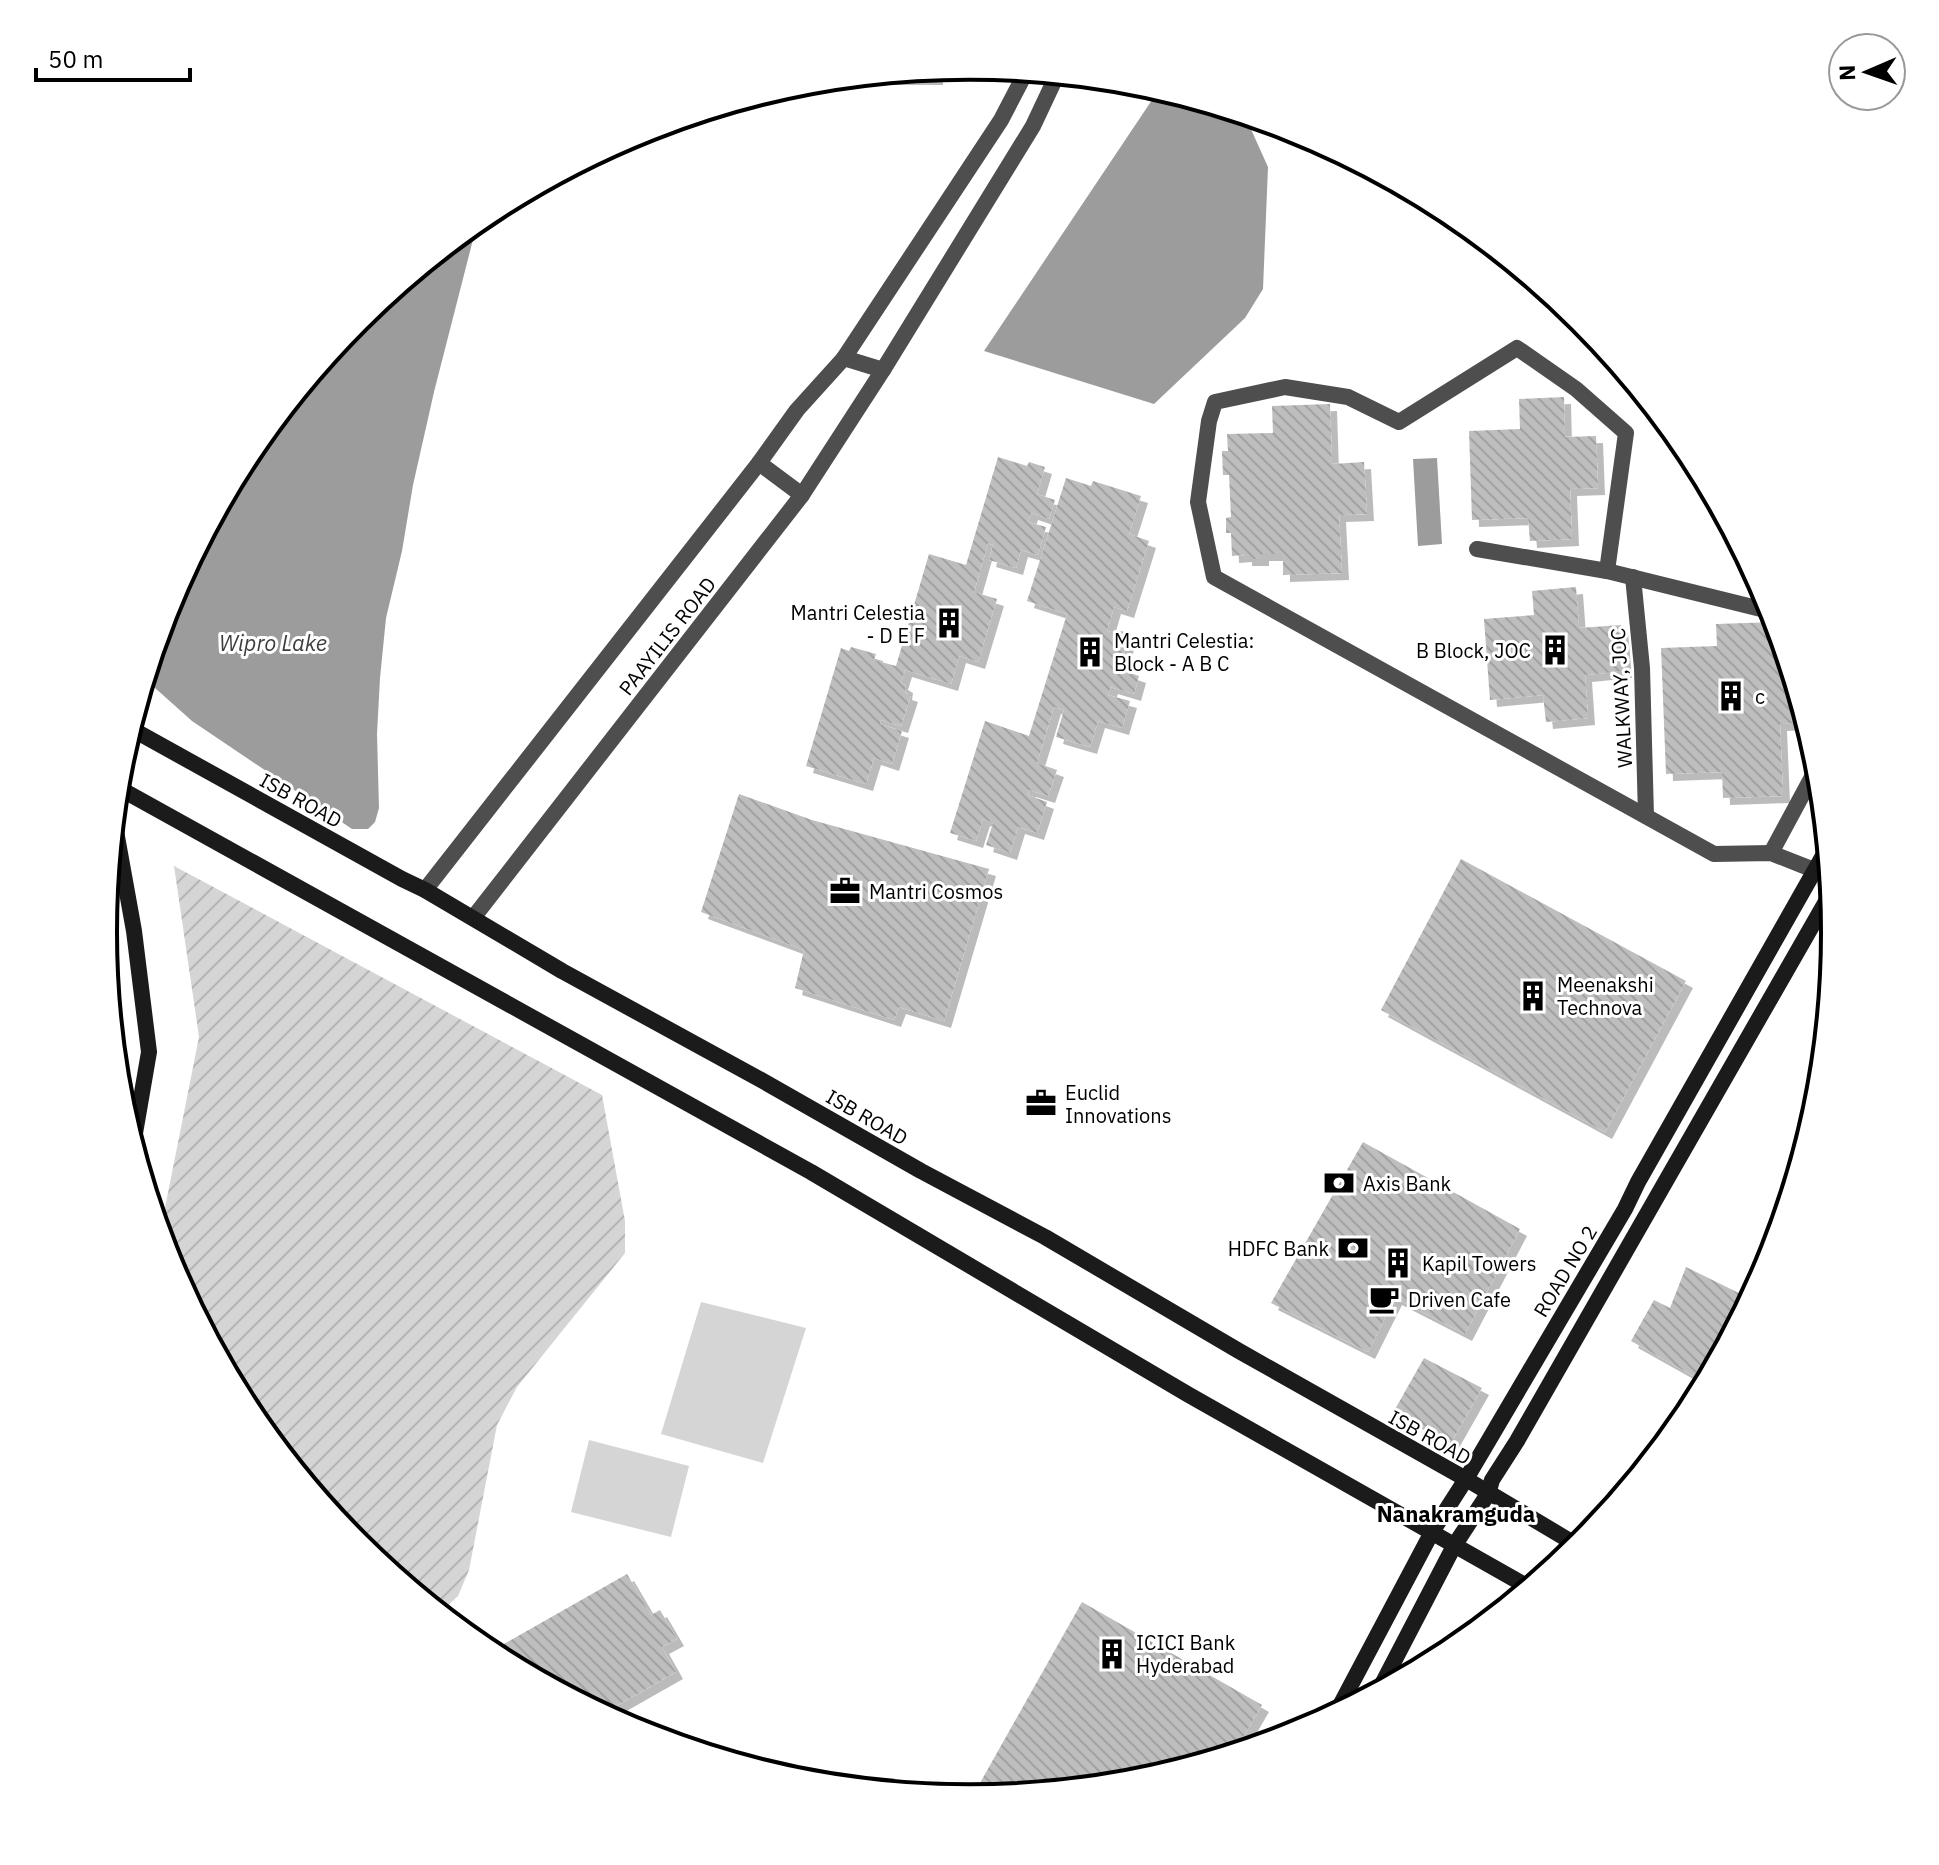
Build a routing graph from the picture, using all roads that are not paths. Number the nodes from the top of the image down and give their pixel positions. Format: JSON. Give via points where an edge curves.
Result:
{"nodes":[{"id":1,"x":1021,"y":82,"type":"edge"},
{"id":2,"x":1053,"y":84,"type":"edge"},
{"id":3,"x":844,"y":358,"type":"junction"},
{"id":4,"x":883,"y":370,"type":"junction"},
{"id":5,"x":759,"y":463,"type":"junction"},
{"id":6,"x":802,"y":495,"type":"junction"},
{"id":7,"x":1477,"y":549,"type":"dead end"},
{"id":8,"x":1607,"y":571,"type":"junction"},
{"id":9,"x":1633,"y":577,"type":"junction"},
{"id":10,"x":1758,"y":608,"type":"edge"},
{"id":11,"x":141,"y":734,"type":"edge"},
{"id":12,"x":1809,"y":783,"type":"edge"},
{"id":13,"x":129,"y":793,"type":"edge"},
{"id":14,"x":1646,"y":816,"type":"junction"},
{"id":15,"x":1771,"y":853,"type":"junction"},
{"id":16,"x":121,"y":857,"type":"edge"},
{"id":17,"x":1819,"y":862,"type":"edge"},
{"id":18,"x":1814,"y":870,"type":"junction"},
{"id":19,"x":425,"y":890,"type":"junction"},
{"id":20,"x":1821,"y":910,"type":"edge"},
{"id":21,"x":473,"y":918,"type":"junction"},
{"id":22,"x":138,"y":1118,"type":"edge"},
{"id":23,"x":1466,"y":1479,"type":"junction"},
{"id":24,"x":1488,"y":1494,"type":"junction"},
{"id":25,"x":1432,"y":1532,"type":"junction"},
{"id":26,"x":1567,"y":1540,"type":"edge"},
{"id":27,"x":1454,"y":1546,"type":"junction"},
{"id":28,"x":1520,"y":1583,"type":"edge"},
{"id":29,"x":1386,"y":1676,"type":"edge"},
{"id":30,"x":1344,"y":1698,"type":"edge"}],
"edges":[{"from":1,"to":3,"type":"street","name":"PAAYILIS ROAD"},
{"from":2,"to":4,"type":"street","name":"PAAYILIS ROAD","via":[[1033,126]]},
{"from":3,"to":4,"type":"street"},
{"from":3,"to":5,"type":"street","name":"PAAYILIS ROAD"},
{"from":4,"to":6,"type":"street","name":"PAAYILIS ROAD"},
{"from":5,"to":6,"type":"street"},
{"from":5,"to":19,"type":"street","name":"PAAYILIS ROAD"},
{"from":6,"to":21,"type":"street","name":"PAAYILIS ROAD"},
{"from":7,"to":8,"type":"street"},
{"from":8,"to":9,"type":"street"},
{"from":8,"to":14,"type":"street","via":[[1626,433],[1517,348],[1399,422],[1348,397],[1285,387],[1215,402],[1198,502],[1214,577]]},
{"from":9,"to":10,"type":"street"},
{"from":9,"to":14,"type":"street","name":"WALKWAY, JOC","via":[[1642,668]]},
{"from":11,"to":19,"type":"main road","name":"ISB ROAD"},
{"from":12,"to":15,"type":"street"},
{"from":13,"to":25,"type":"main road","via":[[811,1172]]},
{"from":14,"to":15,"type":"street","via":[[1714,854]]},
{"from":15,"to":18,"type":"street"},
{"from":16,"to":22,"type":"main road","via":[[149,1052]]},
{"from":17,"to":18,"type":"main road","name":"ROAD NO 2"},
{"from":18,"to":23,"type":"main road","name":"ROAD NO 2","via":[[1625,1209]]},
{"from":19,"to":21,"type":"main road","name":"ISB ROAD"},
{"from":20,"to":24,"type":"main road","name":"ROAD NO 2"},
{"from":21,"to":23,"type":"main road","name":"ISB ROAD"},
{"from":23,"to":24,"type":"main road","name":"ISB ROAD"},
{"from":23,"to":25,"type":"main road","name":"ROAD NO 2"},
{"from":24,"to":26,"type":"main road","name":"ISB ROAD"},
{"from":24,"to":27,"type":"main road","name":"ROAD NO 2"},
{"from":25,"to":27,"type":"main road"},
{"from":25,"to":30,"type":"main road","name":"ROAD NO 2"},
{"from":27,"to":28,"type":"main road"},
{"from":27,"to":29,"type":"main road","name":"ROAD NO 2"}]}
